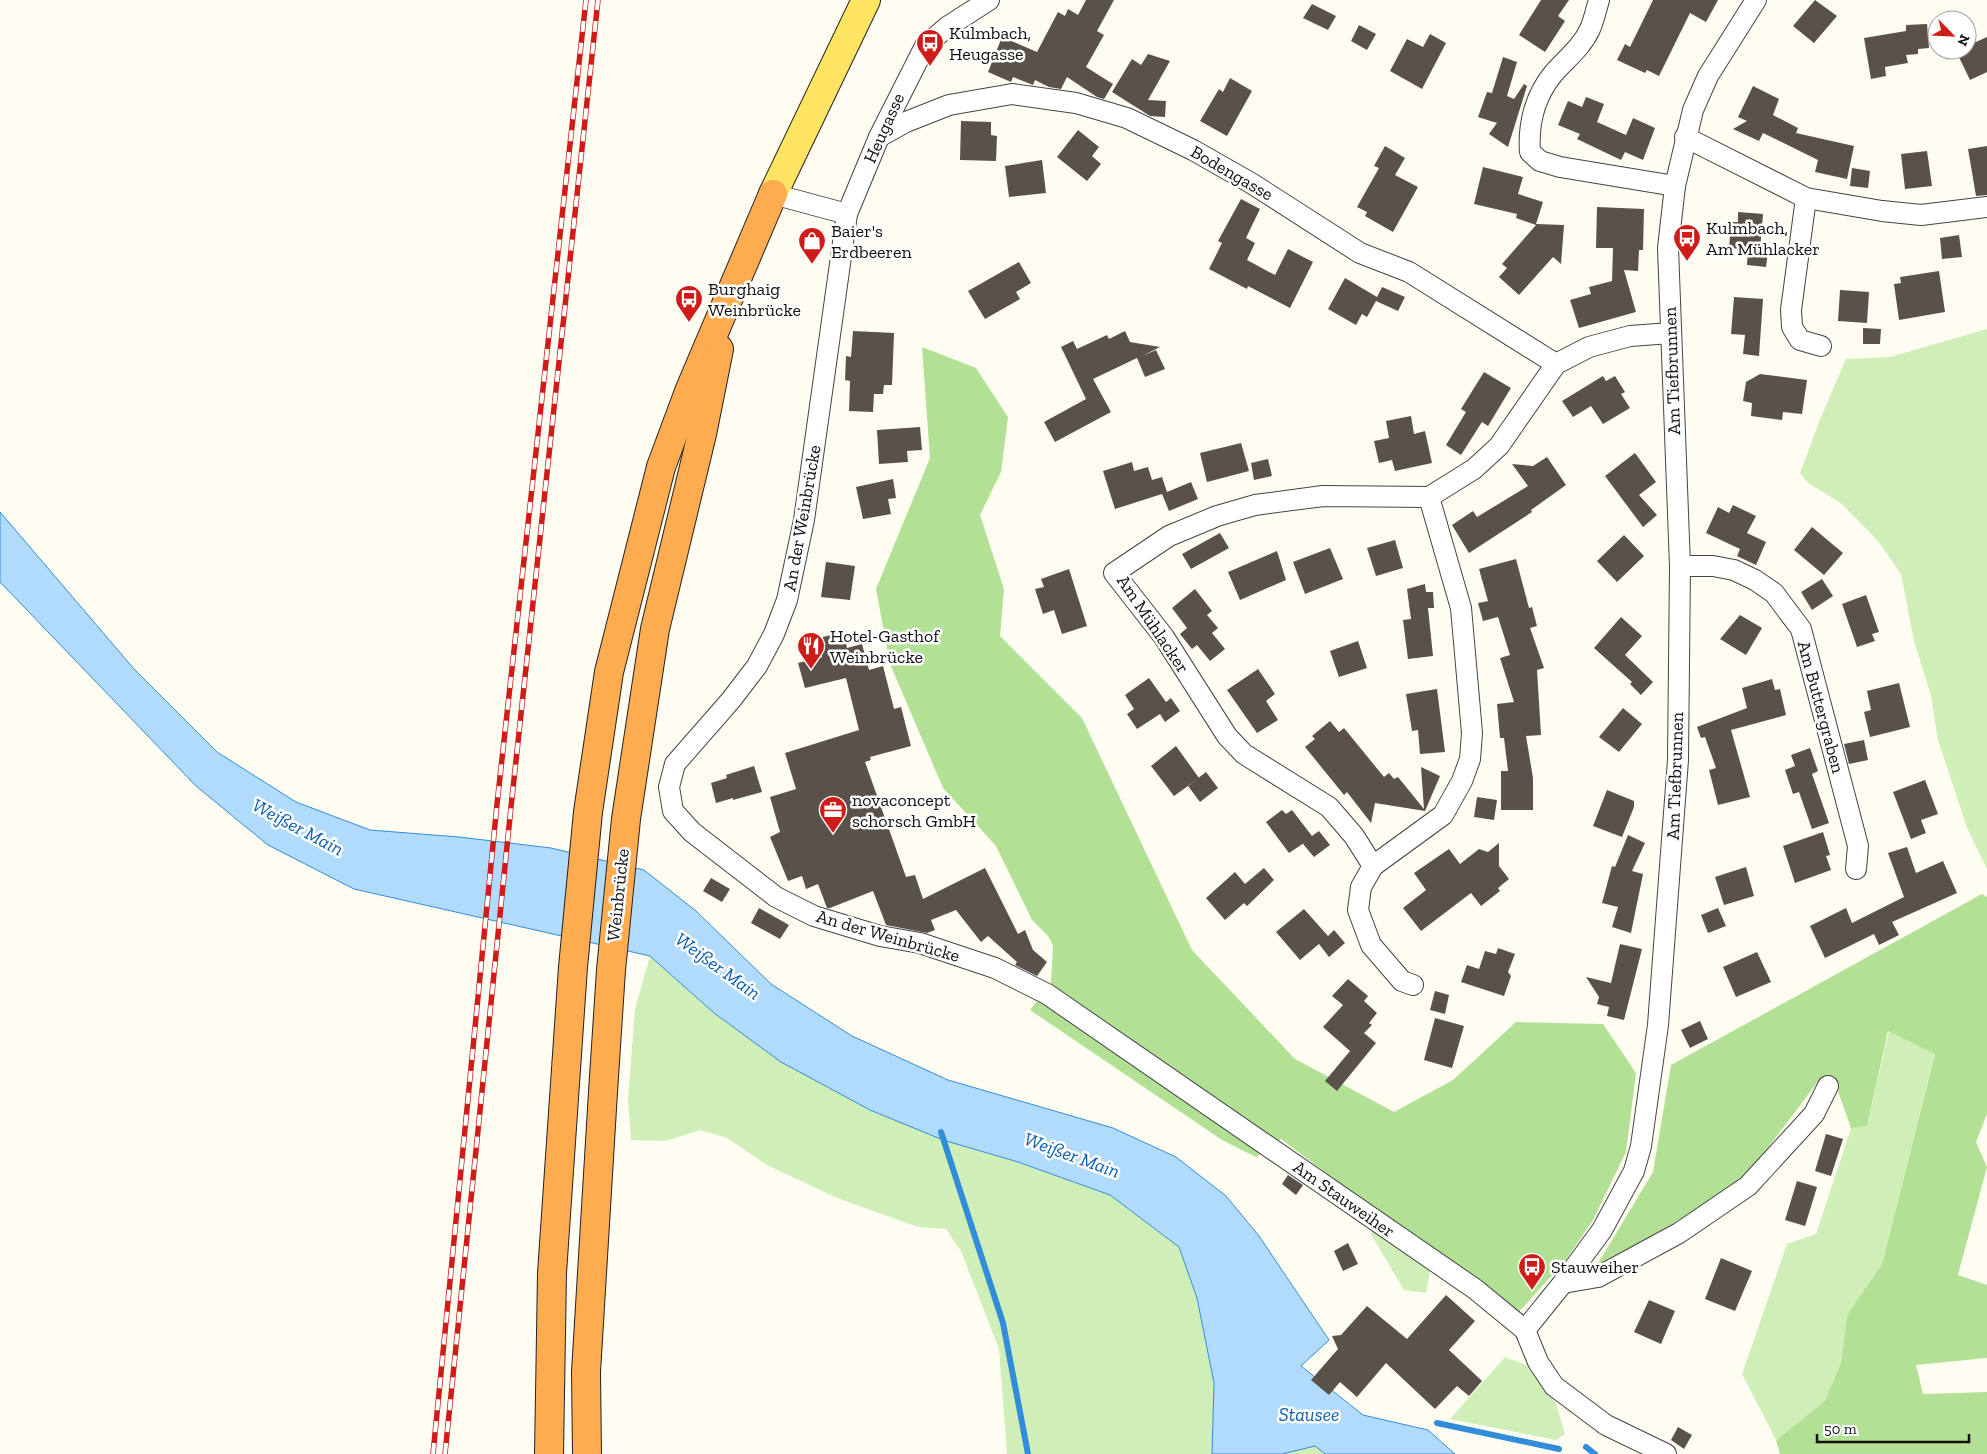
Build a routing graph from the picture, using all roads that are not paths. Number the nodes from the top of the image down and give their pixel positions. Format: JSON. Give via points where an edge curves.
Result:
{"nodes":[{"id":1,"x":866,"y":0,"type":"edge"},
{"id":2,"x":989,"y":0,"type":"edge"},
{"id":3,"x":1599,"y":0,"type":"edge"},
{"id":4,"x":1753,"y":1,"type":"edge"},
{"id":5,"x":879,"y":137,"type":"junction"},
{"id":6,"x":1685,"y":137,"type":"junction"},
{"id":7,"x":1675,"y":186,"type":"junction"},
{"id":8,"x":773,"y":194,"type":"junction"},
{"id":9,"x":1806,"y":198,"type":"junction"},
{"id":10,"x":1987,"y":207,"type":"edge"},
{"id":11,"x":847,"y":214,"type":"junction"},
{"id":12,"x":728,"y":301,"type":"junction"},
{"id":13,"x":1671,"y":333,"type":"junction"},
{"id":14,"x":1822,"y":346,"type":"dead end"},
{"id":15,"x":1556,"y":364,"type":"junction"},
{"id":16,"x":1429,"y":497,"type":"junction"},
{"id":17,"x":1680,"y":566,"type":"junction"},
{"id":18,"x":1373,"y":866,"type":"junction"},
{"id":19,"x":1856,"y":869,"type":"dead end"},
{"id":20,"x":995,"y":968,"type":"joint"},
{"id":21,"x":1414,"y":985,"type":"dead end"},
{"id":22,"x":1828,"y":1086,"type":"dead end"},
{"id":23,"x":1563,"y":1283,"type":"junction"},
{"id":24,"x":1525,"y":1330,"type":"junction"},
{"id":25,"x":549,"y":1454,"type":"edge"},
{"id":26,"x":587,"y":1454,"type":"edge"},
{"id":27,"x":1666,"y":1454,"type":"edge"}],
"edges":[{"from":1,"to":8,"type":"main road"},
{"from":2,"to":5,"type":"street","name":"Heugasse","via":[[947,27],[926,46]]},
{"from":3,"to":7,"type":"street","via":[[1590,30],[1538,97],[1529,134],[1530,152],[1540,161],[1560,167]]},
{"from":4,"to":6,"type":"street","name":"Am Tiefbrunnen","via":[[1708,76]]},
{"from":5,"to":11,"type":"street","name":"Heugasse"},
{"from":5,"to":15,"type":"street","name":"Bodengasse","via":[[949,104],[1012,94],[1076,103],[1127,118],[1235,174],[1360,253],[1409,272]]},
{"from":6,"to":7,"type":"street","name":"Am Tiefbrunnen"},
{"from":6,"to":9,"type":"street"},
{"from":7,"to":13,"type":"street","name":"Am Tiefbrunnen","via":[[1668,248]]},
{"from":8,"to":11,"type":"street"},
{"from":8,"to":12,"type":"highway"},
{"from":9,"to":10,"type":"street","via":[[1922,215]]},
{"from":9,"to":14,"type":"street","via":[[1793,283],[1792,327],[1800,340]]},
{"from":11,"to":20,"type":"street","name":"An der Weinbrücke","via":[[804,520],[787,600],[757,666],[675,764],[669,787],[673,811],[692,832],[776,896],[814,916],[880,936],[920,943]]},
{"from":12,"to":25,"type":"highway","via":[[690,388],[661,467],[609,672],[588,812],[573,967],[552,1273]]},
{"from":12,"to":26,"type":"highway","name":"Weinbrücke","via":[[702,434],[656,629],[626,819],[603,1092],[586,1372]]},
{"from":13,"to":15,"type":"street","via":[[1622,338],[1589,347]]},
{"from":13,"to":17,"type":"street","name":"Am Tiefbrunnen"},
{"from":15,"to":16,"type":"street","via":[[1499,446],[1474,469]]},
{"from":16,"to":18,"type":"street","via":[[1461,608],[1472,733],[1470,759],[1444,815]]},
{"from":16,"to":18,"type":"street","name":"Am Mühlacker","via":[[1323,496],[1255,505],[1217,516],[1169,536],[1114,573],[1164,637],[1227,736],[1244,754],[1329,807],[1354,836]]},
{"from":17,"to":19,"type":"street","name":"Am Buttergraben","via":[[1713,566],[1734,570],[1755,580],[1774,592],[1801,628],[1858,846]]},
{"from":17,"to":23,"type":"street","name":"Am Tiefbrunnen","via":[[1678,760],[1658,1025],[1641,1146],[1634,1171],[1602,1230]]},
{"from":18,"to":21,"type":"street","via":[[1361,888],[1358,910],[1371,945],[1402,981]]},
{"from":20,"to":24,"type":"street","name":"Am Stauweiher","via":[[1055,1000],[1467,1284]]},
{"from":22,"to":23,"type":"street","via":[[1814,1114],[1748,1186],[1679,1233],[1598,1277]]},
{"from":23,"to":24,"type":"street","name":"Am Tiefbrunnen"},
{"from":24,"to":27,"type":"street","name":"Am Stauweiher","via":[[1538,1362],[1554,1386],[1606,1425]]}]}
